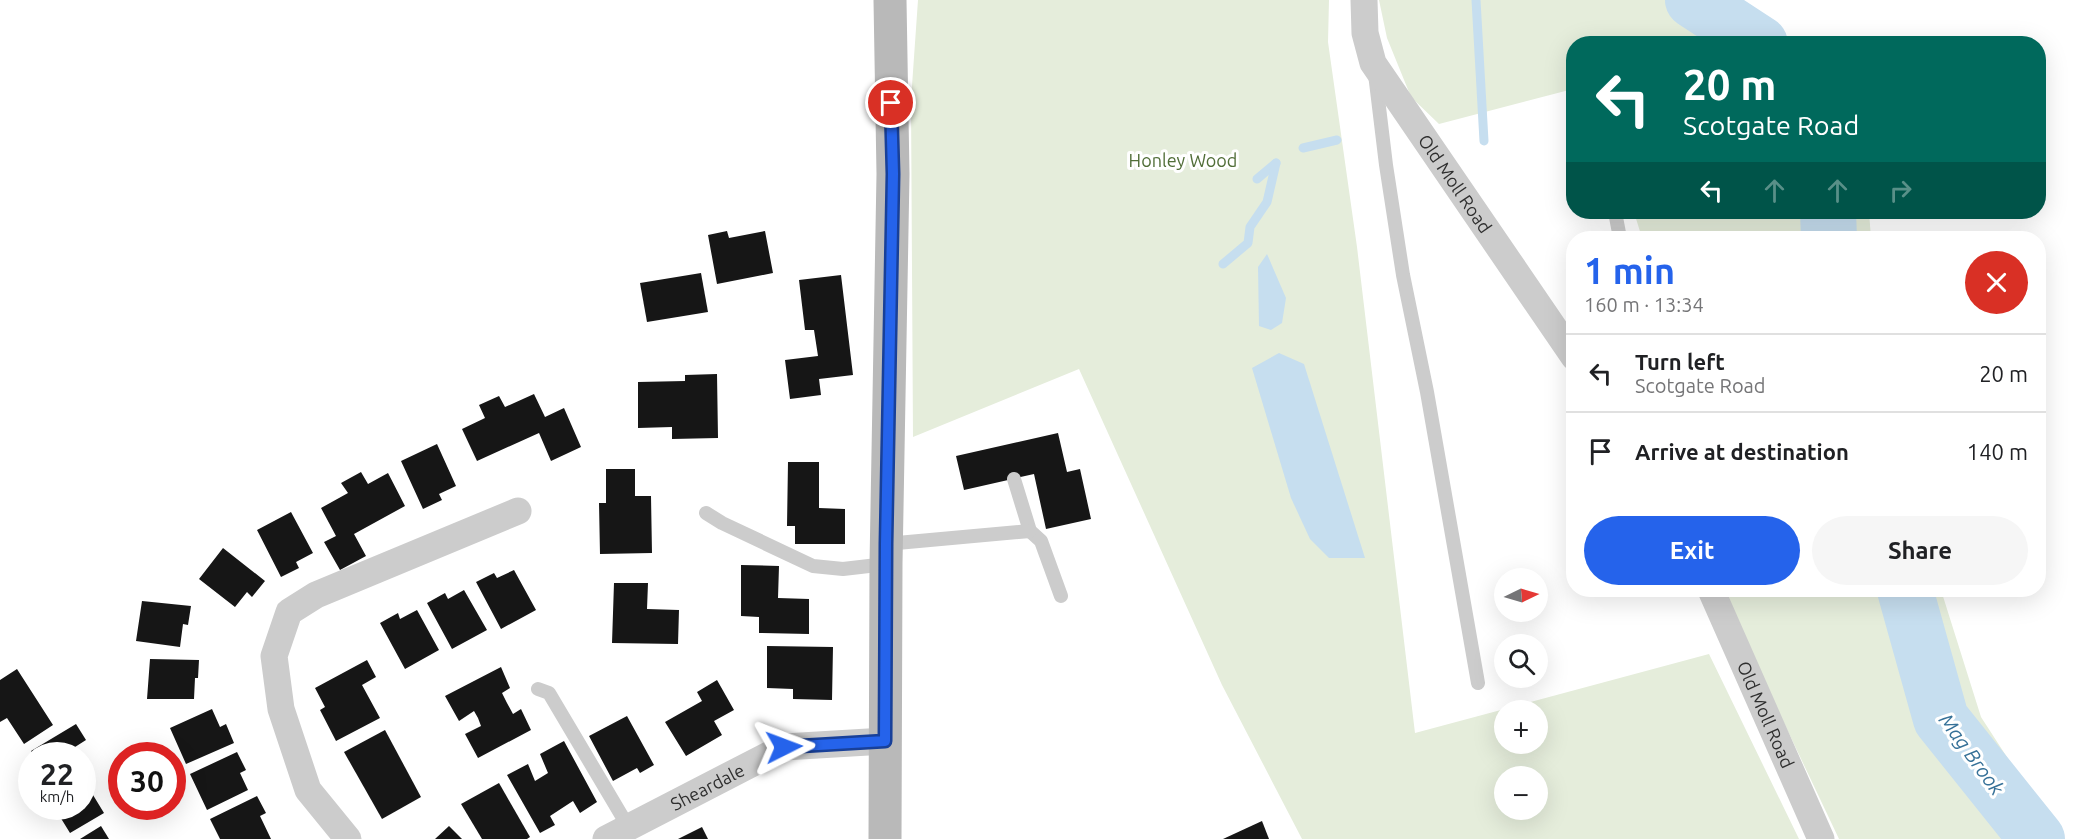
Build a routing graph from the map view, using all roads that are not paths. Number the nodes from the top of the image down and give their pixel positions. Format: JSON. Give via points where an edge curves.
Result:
{"nodes":[{"id":1,"x":890,"y":0,"type":"edge"},
{"id":2,"x":1364,"y":0,"type":"edge"},
{"id":3,"x":1373,"y":63,"type":"junction"},
{"id":4,"x":1566,"y":345,"type":"edge"},
{"id":5,"x":1014,"y":479,"type":"dead end"},
{"id":6,"x":518,"y":511,"type":"dead end"},
{"id":7,"x":706,"y":513,"type":"dead end"},
{"id":8,"x":1030,"y":531,"type":"junction"},
{"id":9,"x":886,"y":554,"type":"junction"},
{"id":10,"x":1061,"y":596,"type":"dead end"},
{"id":11,"x":1714,"y":597,"type":"edge"},
{"id":12,"x":1479,"y":683,"type":"dead end"},
{"id":13,"x":538,"y":689,"type":"dead end"},
{"id":14,"x":885,"y":741,"type":"junction"},
{"id":15,"x":617,"y":833,"type":"edge"},
{"id":16,"x":348,"y":839,"type":"edge"},
{"id":17,"x":885,"y":839,"type":"edge"},
{"id":18,"x":1821,"y":839,"type":"edge"}],
"edges":[{"from":1,"to":9,"type":"street","via":[[893,174]]},
{"from":2,"to":3,"type":"street","name":"Old Moll Road","via":[[1365,33]]},
{"from":3,"to":4,"type":"street","name":"Old Moll Road"},
{"from":3,"to":12,"type":"lane","via":[[1403,275]]},
{"from":5,"to":8,"type":"lane"},
{"from":6,"to":16,"type":"street","via":[[316,595],[289,612],[274,656],[281,709],[308,790]]},
{"from":7,"to":9,"type":"lane","via":[[813,566],[843,569]]},
{"from":8,"to":9,"type":"lane"},
{"from":8,"to":10,"type":"lane","via":[[1041,540]]},
{"from":9,"to":14,"type":"street"},
{"from":11,"to":18,"type":"street","name":"Old Moll Road"},
{"from":13,"to":15,"type":"lane","via":[[549,693]]},
{"from":14,"to":15,"type":"street","name":"Sheardale","via":[[784,747]]},
{"from":14,"to":17,"type":"street"}]}
